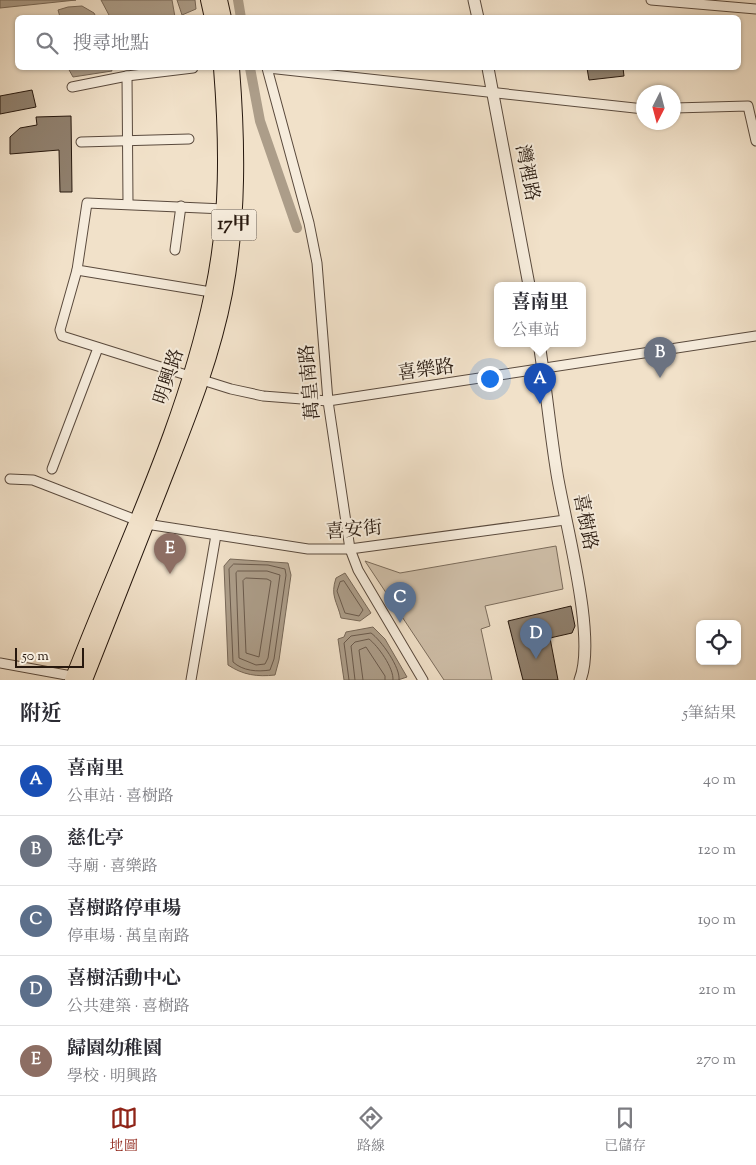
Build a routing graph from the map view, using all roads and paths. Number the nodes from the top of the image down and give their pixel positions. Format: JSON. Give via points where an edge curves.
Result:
{"nodes":[{"id":1,"x":208,"y":0,"type":"edge"},
{"id":2,"x":220,"y":0,"type":"edge"},
{"id":3,"x":474,"y":0,"type":"edge"},
{"id":4,"x":651,"y":0,"type":"edge"},
{"id":5,"x":756,"y":8,"type":"edge"},
{"id":6,"x":211,"y":15,"type":"edge"},
{"id":7,"x":223,"y":15,"type":"edge"},
{"id":8,"x":477,"y":15,"type":"edge"},
{"id":9,"x":176,"y":70,"type":"edge"},
{"id":10,"x":221,"y":70,"type":"edge"},
{"id":11,"x":232,"y":70,"type":"edge"},
{"id":12,"x":269,"y":70,"type":"edge"},
{"id":13,"x":286,"y":70,"type":"edge"},
{"id":14,"x":488,"y":70,"type":"edge"},
{"id":15,"x":127,"y":76,"type":"junction"},
{"id":16,"x":72,"y":87,"type":"dead end"},
{"id":17,"x":493,"y":93,"type":"junction"},
{"id":18,"x":636,"y":108,"type":"edge"},
{"id":19,"x":681,"y":108,"type":"edge"},
{"id":20,"x":189,"y":139,"type":"dead end"},
{"id":21,"x":126,"y":140,"type":"junction"},
{"id":22,"x":756,"y":141,"type":"edge"},
{"id":23,"x":81,"y":142,"type":"dead end"},
{"id":24,"x":128,"y":204,"type":"junction"},
{"id":25,"x":181,"y":206,"type":"junction"},
{"id":26,"x":224,"y":209,"type":"junction"},
{"id":27,"x":174,"y":250,"type":"dead end"},
{"id":28,"x":76,"y":270,"type":"junction"},
{"id":29,"x":528,"y":282,"type":"edge"},
{"id":30,"x":219,"y":293,"type":"junction"},
{"id":31,"x":756,"y":336,"type":"edge"},
{"id":32,"x":540,"y":347,"type":"edge"},
{"id":33,"x":98,"y":348,"type":"junction"},
{"id":34,"x":543,"y":370,"type":"junction"},
{"id":35,"x":197,"y":378,"type":"junction"},
{"id":36,"x":328,"y":401,"type":"junction"},
{"id":37,"x":52,"y":469,"type":"dead end"},
{"id":38,"x":10,"y":479,"type":"dead end"},
{"id":39,"x":565,"y":520,"type":"junction"},
{"id":40,"x":141,"y":522,"type":"junction"},
{"id":41,"x":216,"y":534,"type":"junction"},
{"id":42,"x":350,"y":549,"type":"junction"},
{"id":43,"x":0,"y":663,"type":"edge"},
{"id":44,"x":81,"y":679,"type":"edge"},
{"id":45,"x":191,"y":680,"type":"edge"},
{"id":46,"x":423,"y":680,"type":"edge"},
{"id":47,"x":580,"y":680,"type":"edge"}],
"edges":[{"from":1,"to":6,"type":"main road"},
{"from":2,"to":7,"type":"main road"},
{"from":3,"to":8,"type":"street"},
{"from":4,"to":5,"type":"street"},
{"from":9,"to":15,"type":"street"},
{"from":10,"to":26,"type":"main road","name":"明興路","number":"17甲","via":[[225,114]]},
{"from":11,"to":30,"type":"main road","name":"明興路","number":"17甲","via":[[236,211]]},
{"from":12,"to":36,"type":"street","name":"萬皇南路","via":[[317,263]]},
{"from":13,"to":17,"type":"street"},
{"from":14,"to":17,"type":"street","name":"灣裡路"},
{"from":15,"to":16,"type":"street"},
{"from":15,"to":21,"type":"street"},
{"from":17,"to":18,"type":"street"},
{"from":17,"to":29,"type":"street","name":"灣裡路"},
{"from":19,"to":22,"type":"street","via":[[748,106]]},
{"from":20,"to":21,"type":"street"},
{"from":21,"to":23,"type":"street"},
{"from":21,"to":24,"type":"street"},
{"from":24,"to":25,"type":"street"},
{"from":24,"to":28,"type":"street","via":[[86,202]]},
{"from":25,"to":26,"type":"street"},
{"from":25,"to":27,"type":"street"},
{"from":26,"to":30,"type":"main road","name":"明興路","number":"17甲"},
{"from":28,"to":30,"type":"street"},
{"from":28,"to":33,"type":"street","name":"喜樂路","via":[[60,330],[68,339]]},
{"from":30,"to":35,"type":"main road","name":"明興路","number":"17甲"},
{"from":31,"to":34,"type":"street","name":"喜樂路"},
{"from":32,"to":34,"type":"street"},
{"from":33,"to":35,"type":"street","name":"喜樂路"},
{"from":33,"to":37,"type":"street"},
{"from":34,"to":36,"type":"street","name":"喜樂路"},
{"from":34,"to":39,"type":"street","name":"喜樹路"},
{"from":35,"to":36,"type":"street","name":"喜樂路","via":[[263,396]]},
{"from":35,"to":40,"type":"main road","name":"明興路","number":"17甲"},
{"from":36,"to":42,"type":"street","name":"萬皇南路"},
{"from":38,"to":40,"type":"street","name":"喜安街","via":[[33,480]]},
{"from":39,"to":42,"type":"street","name":"喜安街"},
{"from":39,"to":47,"type":"street","name":"喜樹路","via":[[586,640]]},
{"from":40,"to":41,"type":"street","name":"喜安街"},
{"from":40,"to":44,"type":"main road","name":"明興路","number":"17甲"},
{"from":41,"to":42,"type":"street","name":"喜安街","via":[[308,549]]},
{"from":41,"to":45,"type":"street"},
{"from":42,"to":46,"type":"street","name":"萬皇南路","via":[[358,570]]},
{"from":43,"to":44,"type":"street"}]}
